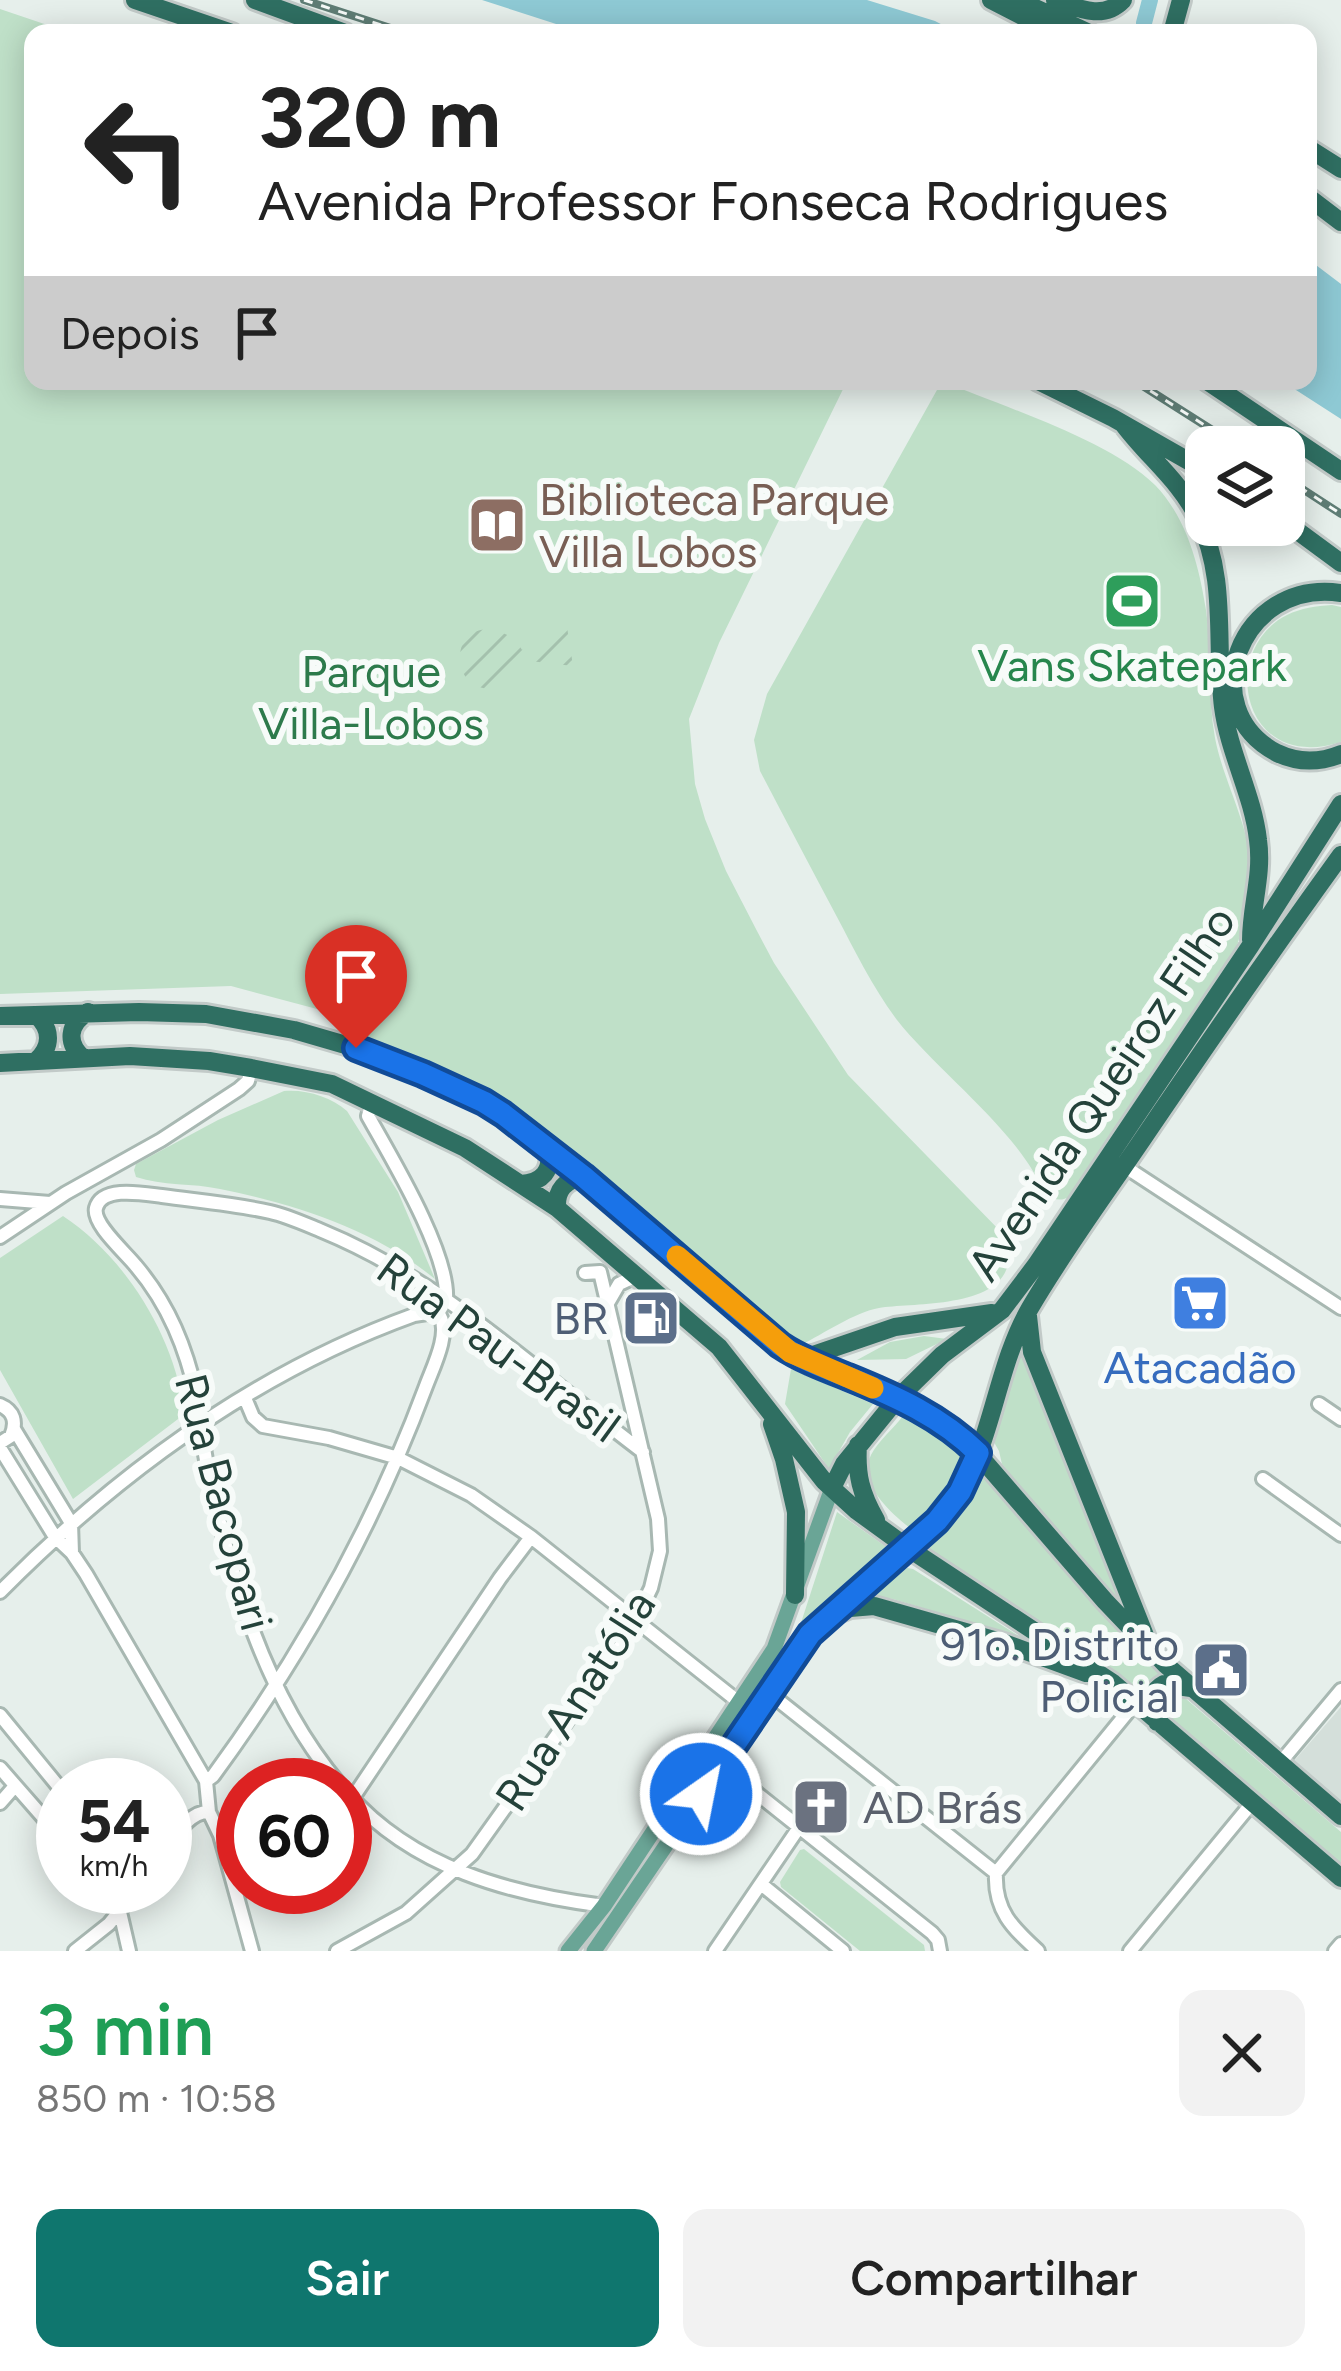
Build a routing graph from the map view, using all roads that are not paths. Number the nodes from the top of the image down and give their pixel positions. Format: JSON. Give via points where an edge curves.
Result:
{"nodes":[{"id":1,"x":135,"y":0,"type":"edge"},
{"id":2,"x":255,"y":0,"type":"edge"},
{"id":3,"x":991,"y":0,"type":"edge"},
{"id":4,"x":1018,"y":0,"type":"edge"},
{"id":5,"x":1055,"y":0,"type":"edge"},
{"id":6,"x":1123,"y":0,"type":"edge"},
{"id":7,"x":206,"y":24,"type":"edge"},
{"id":8,"x":320,"y":24,"type":"edge"},
{"id":9,"x":1038,"y":24,"type":"edge"},
{"id":10,"x":1070,"y":24,"type":"edge"},
{"id":11,"x":1317,"y":204,"type":"edge"},
{"id":12,"x":1341,"y":222,"type":"edge"},
{"id":13,"x":1056,"y":390,"type":"edge"},
{"id":14,"x":1220,"y":390,"type":"edge"},
{"id":15,"x":1124,"y":425,"type":"junction"},
{"id":16,"x":1185,"y":459,"type":"edge"},
{"id":17,"x":1340,"y":471,"type":"edge"},
{"id":18,"x":1305,"y":536,"type":"edge"},
{"id":19,"x":1341,"y":563,"type":"edge"},
{"id":20,"x":1341,"y":593,"type":"edge"},
{"id":21,"x":1341,"y":754,"type":"edge"},
{"id":22,"x":1341,"y":804,"type":"edge"},
{"id":23,"x":1337,"y":864,"type":"edge"},
{"id":24,"x":1251,"y":945,"type":"junction"},
{"id":25,"x":88,"y":1012,"type":"junction"},
{"id":26,"x":36,"y":1015,"type":"junction"},
{"id":27,"x":0,"y":1016,"type":"edge"},
{"id":28,"x":83,"y":1058,"type":"junction"},
{"id":29,"x":36,"y":1061,"type":"junction"},
{"id":30,"x":0,"y":1063,"type":"edge"},
{"id":31,"x":251,"y":1068,"type":"junction"},
{"id":32,"x":372,"y":1102,"type":"junction"},
{"id":33,"x":550,"y":1150,"type":"junction"},
{"id":34,"x":1117,"y":1161,"type":"junction"},
{"id":35,"x":583,"y":1176,"type":"junction"},
{"id":36,"x":521,"y":1184,"type":"junction"},
{"id":37,"x":0,"y":1199,"type":"edge"},
{"id":38,"x":52,"y":1203,"type":"junction"},
{"id":39,"x":557,"y":1208,"type":"junction"},
{"id":40,"x":100,"y":1224,"type":"joint"},
{"id":41,"x":0,"y":1238,"type":"edge"},
{"id":42,"x":585,"y":1273,"type":"dead end"},
{"id":43,"x":636,"y":1276,"type":"junction"},
{"id":44,"x":446,"y":1299,"type":"junction"},
{"id":45,"x":608,"y":1304,"type":"junction"},
{"id":46,"x":1341,"y":1308,"type":"edge"},
{"id":47,"x":1002,"y":1310,"type":"junction"},
{"id":48,"x":1028,"y":1312,"type":"junction"},
{"id":49,"x":799,"y":1357,"type":"junction"},
{"id":50,"x":245,"y":1398,"type":"junction"},
{"id":51,"x":897,"y":1399,"type":"junction"},
{"id":52,"x":1319,"y":1404,"type":"dead end"},
{"id":53,"x":0,"y":1405,"type":"edge"},
{"id":54,"x":766,"y":1408,"type":"junction"},
{"id":55,"x":1341,"y":1419,"type":"edge"},
{"id":56,"x":200,"y":1425,"type":"junction"},
{"id":57,"x":14,"y":1429,"type":"junction"},
{"id":58,"x":0,"y":1445,"type":"edge"},
{"id":59,"x":859,"y":1445,"type":"junction"},
{"id":60,"x":644,"y":1452,"type":"junction"},
{"id":61,"x":978,"y":1453,"type":"junction"},
{"id":62,"x":398,"y":1458,"type":"junction"},
{"id":63,"x":1263,"y":1479,"type":"dead end"},
{"id":64,"x":832,"y":1488,"type":"junction"},
{"id":65,"x":71,"y":1523,"type":"junction"},
{"id":66,"x":880,"y":1528,"type":"junction"},
{"id":67,"x":1341,"y":1534,"type":"edge"},
{"id":68,"x":56,"y":1537,"type":"junction"},
{"id":69,"x":531,"y":1537,"type":"junction"},
{"id":70,"x":1058,"y":1546,"type":"junction"},
{"id":71,"x":908,"y":1548,"type":"junction"},
{"id":72,"x":72,"y":1553,"type":"junction"},
{"id":73,"x":0,"y":1592,"type":"edge"},
{"id":74,"x":795,"y":1595,"type":"junction"},
{"id":75,"x":825,"y":1618,"type":"junction"},
{"id":76,"x":636,"y":1622,"type":"junction"},
{"id":77,"x":1150,"y":1648,"type":"junction"},
{"id":78,"x":1113,"y":1683,"type":"junction"},
{"id":79,"x":277,"y":1684,"type":"junction"},
{"id":80,"x":761,"y":1686,"type":"junction"},
{"id":81,"x":1189,"y":1688,"type":"junction"},
{"id":82,"x":1341,"y":1690,"type":"edge"},
{"id":83,"x":740,"y":1702,"type":"junction"},
{"id":84,"x":1135,"y":1703,"type":"junction"},
{"id":85,"x":0,"y":1715,"type":"edge"},
{"id":86,"x":1157,"y":1722,"type":"junction"},
{"id":87,"x":319,"y":1758,"type":"edge"},
{"id":88,"x":370,"y":1758,"type":"edge"},
{"id":89,"x":36,"y":1759,"type":"edge"},
{"id":90,"x":1280,"y":1763,"type":"junction"},
{"id":91,"x":720,"y":1764,"type":"junction"},
{"id":92,"x":0,"y":1768,"type":"edge"},
{"id":93,"x":206,"y":1781,"type":"junction"},
{"id":94,"x":15,"y":1786,"type":"junction"},
{"id":95,"x":1252,"y":1802,"type":"junction"},
{"id":96,"x":0,"y":1803,"type":"edge"},
{"id":97,"x":36,"y":1810,"type":"edge"},
{"id":98,"x":209,"y":1812,"type":"junction"},
{"id":99,"x":372,"y":1814,"type":"edge"},
{"id":100,"x":1341,"y":1818,"type":"edge"},
{"id":101,"x":192,"y":1819,"type":"edge"},
{"id":102,"x":800,"y":1826,"type":"junction"},
{"id":103,"x":456,"y":1870,"type":"junction"},
{"id":104,"x":997,"y":1873,"type":"junction"},
{"id":105,"x":1341,"y":1878,"type":"edge"},
{"id":106,"x":760,"y":1884,"type":"junction"},
{"id":107,"x":604,"y":1906,"type":"junction"},
{"id":108,"x":113,"y":1914,"type":"edge"},
{"id":109,"x":118,"y":1914,"type":"edge"},
{"id":110,"x":1341,"y":1944,"type":"edge"},
{"id":111,"x":835,"y":1948,"type":"edge"},
{"id":112,"x":75,"y":1951,"type":"edge"},
{"id":113,"x":129,"y":1951,"type":"edge"},
{"id":114,"x":252,"y":1951,"type":"edge"},
{"id":115,"x":337,"y":1951,"type":"edge"},
{"id":116,"x":568,"y":1951,"type":"edge"},
{"id":117,"x":594,"y":1951,"type":"edge"},
{"id":118,"x":715,"y":1951,"type":"edge"},
{"id":119,"x":940,"y":1951,"type":"edge"},
{"id":120,"x":1038,"y":1951,"type":"edge"},
{"id":121,"x":1130,"y":1951,"type":"edge"},
{"id":122,"x":1335,"y":1951,"type":"edge"}],
"edges":[{"from":1,"to":7,"type":"highway"},
{"from":2,"to":8,"type":"highway"},
{"from":3,"to":9,"type":"highway"},
{"from":4,"to":10,"type":"highway"},
{"from":5,"to":6,"type":"highway","via":[[1099,12]]},
{"from":11,"to":12,"type":"highway"},
{"from":13,"to":15,"type":"highway"},
{"from":14,"to":17,"type":"highway"},
{"from":15,"to":16,"type":"highway"},
{"from":15,"to":24,"type":"highway","via":[[1187,498],[1208,540],[1224,713],[1259,850]]},
{"from":18,"to":19,"type":"highway"},
{"from":20,"to":21,"type":"highway","via":[[1290,597],[1264,612],[1241,644],[1234,674],[1253,736],[1299,760]]},
{"from":22,"to":24,"type":"highway","name":"Avenida Queiroz Filho"},
{"from":23,"to":34,"type":"highway","name":"Avenida Queiroz Filho"},
{"from":24,"to":34,"type":"highway","name":"Avenida Queiroz Filho"},
{"from":25,"to":26,"type":"highway"},
{"from":25,"to":28,"type":"highway","via":[[71,1036]]},
{"from":25,"to":33,"type":"highway","via":[[206,1014],[356,1048],[484,1102]]},
{"from":26,"to":27,"type":"highway"},
{"from":26,"to":29,"type":"highway","via":[[48,1041]]},
{"from":28,"to":29,"type":"highway"},
{"from":28,"to":31,"type":"highway"},
{"from":29,"to":30,"type":"highway"},
{"from":31,"to":32,"type":"highway","via":[[332,1084]]},
{"from":31,"to":38,"type":"street","via":[[239,1089]]},
{"from":32,"to":36,"type":"highway"},
{"from":32,"to":44,"type":"street","via":[[368,1116],[415,1202],[444,1273]]},
{"from":33,"to":35,"type":"highway"},
{"from":33,"to":36,"type":"highway","via":[[547,1172]]},
{"from":34,"to":46,"type":"street"},
{"from":34,"to":47,"type":"highway","name":"Avenida Queiroz Filho"},
{"from":34,"to":48,"type":"highway","name":"Avenida Queiroz Filho"},
{"from":35,"to":39,"type":"highway","via":[[563,1185]]},
{"from":35,"to":49,"type":"highway"},
{"from":36,"to":39,"type":"highway"},
{"from":37,"to":38,"type":"street"},
{"from":38,"to":41,"type":"street"},
{"from":39,"to":43,"type":"highway"},
{"from":40,"to":44,"type":"street","name":"Rua Pau-Brasil","via":[[96,1205],[111,1194],[273,1213],[361,1247]]},
{"from":40,"to":56,"type":"street","name":"Rua Bacopari","via":[[166,1307]]},
{"from":42,"to":45,"type":"street","name":"Rua Anatólia","via":[[600,1272]]},
{"from":43,"to":45,"type":"street","via":[[616,1287]]},
{"from":43,"to":54,"type":"highway","via":[[719,1347]]},
{"from":44,"to":60,"type":"street","name":"Rua Pau-Brasil"},
{"from":45,"to":60,"type":"street","name":"Rua Anatólia"},
{"from":47,"to":49,"type":"highway","via":[[895,1327]]},
{"from":47,"to":51,"type":"highway","name":"Avenida Queiroz Filho"},
{"from":48,"to":61,"type":"highway","name":"Avenida Queiroz Filho"},
{"from":48,"to":77,"type":"highway","via":[[1033,1352]]},
{"from":49,"to":51,"type":"highway"},
{"from":50,"to":56,"type":"street"},
{"from":50,"to":62,"type":"street","via":[[263,1426]]},
{"from":50,"to":62,"type":"street","via":[[339,1346],[437,1314],[444,1322],[430,1375]]},
{"from":51,"to":59,"type":"highway","name":"Avenida Queiroz Filho"},
{"from":51,"to":61,"type":"highway"},
{"from":52,"to":55,"type":"street"},
{"from":53,"to":57,"type":"street","via":[[12,1413]]},
{"from":54,"to":64,"type":"highway"},
{"from":54,"to":74,"type":"highway","via":[[796,1512]]},
{"from":56,"to":65,"type":"street"},
{"from":56,"to":79,"type":"street","name":"Rua Bacopari","via":[[233,1571]]},
{"from":57,"to":58,"type":"street"},
{"from":57,"to":65,"type":"street"},
{"from":58,"to":68,"type":"street"},
{"from":59,"to":64,"type":"highway","name":"Avenida Queiroz Filho"},
{"from":59,"to":66,"type":"highway","via":[[860,1489]]},
{"from":60,"to":76,"type":"street","name":"Rua Anatólia","via":[[660,1551]]},
{"from":61,"to":70,"type":"highway"},
{"from":61,"to":71,"type":"highway","name":"Avenida Queiroz Filho","via":[[949,1507]]},
{"from":62,"to":69,"type":"street"},
{"from":62,"to":79,"type":"street"},
{"from":63,"to":67,"type":"street"},
{"from":64,"to":66,"type":"highway"},
{"from":64,"to":74,"type":"main road","name":"Avenida Queiroz Filho"},
{"from":65,"to":68,"type":"street"},
{"from":65,"to":72,"type":"street"},
{"from":66,"to":71,"type":"highway"},
{"from":68,"to":72,"type":"street"},
{"from":68,"to":73,"type":"street"},
{"from":69,"to":76,"type":"street"},
{"from":69,"to":88,"type":"street"},
{"from":70,"to":77,"type":"highway"},
{"from":70,"to":81,"type":"street"},
{"from":71,"to":75,"type":"main road","name":"Avenida Queiroz Filho"},
{"from":71,"to":78,"type":"highway"},
{"from":72,"to":93,"type":"street"},
{"from":74,"to":80,"type":"main road","name":"Avenida Queiroz Filho"},
{"from":75,"to":78,"type":"highway","via":[[874,1606]]},
{"from":75,"to":80,"type":"main road","name":"Avenida Queiroz Filho"},
{"from":76,"to":83,"type":"street"},
{"from":76,"to":103,"type":"street","name":"Rua Anatólia"},
{"from":77,"to":81,"type":"highway"},
{"from":78,"to":84,"type":"highway"},
{"from":79,"to":87,"type":"street","name":"Rua Bacopari"},
{"from":79,"to":93,"type":"street"},
{"from":80,"to":83,"type":"main road","name":"Avenida Queiroz Filho"},
{"from":80,"to":91,"type":"main road","name":"Avenida Queiroz Filho"},
{"from":80,"to":104,"type":"street"},
{"from":81,"to":86,"type":"highway","via":[[1155,1690]]},
{"from":81,"to":90,"type":"highway"},
{"from":81,"to":100,"type":"street"},
{"from":82,"to":90,"type":"street"},
{"from":83,"to":107,"type":"main road","name":"Avenida Queiroz Filho"},
{"from":84,"to":86,"type":"highway"},
{"from":84,"to":104,"type":"street"},
{"from":85,"to":89,"type":"street"},
{"from":86,"to":95,"type":"highway"},
{"from":90,"to":100,"type":"highway"},
{"from":91,"to":102,"type":"street"},
{"from":91,"to":117,"type":"main road","name":"Avenida Queiroz Filho"},
{"from":92,"to":94,"type":"street"},
{"from":93,"to":98,"type":"street"},
{"from":94,"to":96,"type":"street"},
{"from":94,"to":97,"type":"street"},
{"from":95,"to":105,"type":"highway"},
{"from":95,"to":121,"type":"street"},
{"from":98,"to":101,"type":"street"},
{"from":98,"to":114,"type":"street"},
{"from":99,"to":103,"type":"street","name":"Rua Bacopari"},
{"from":102,"to":106,"type":"street"},
{"from":102,"to":119,"type":"street","via":[[932,1934]]},
{"from":103,"to":107,"type":"street","name":"Rua Bacopari","via":[[537,1896]]},
{"from":103,"to":115,"type":"street","name":"Rua Anatólia","via":[[406,1913]]},
{"from":104,"to":120,"type":"street","via":[[1006,1919]]},
{"from":106,"to":111,"type":"street"},
{"from":106,"to":118,"type":"street"},
{"from":107,"to":116,"type":"main road","name":"Avenida Queiroz Filho"},
{"from":108,"to":112,"type":"street"},
{"from":109,"to":113,"type":"street"},
{"from":110,"to":122,"type":"street"}]}
